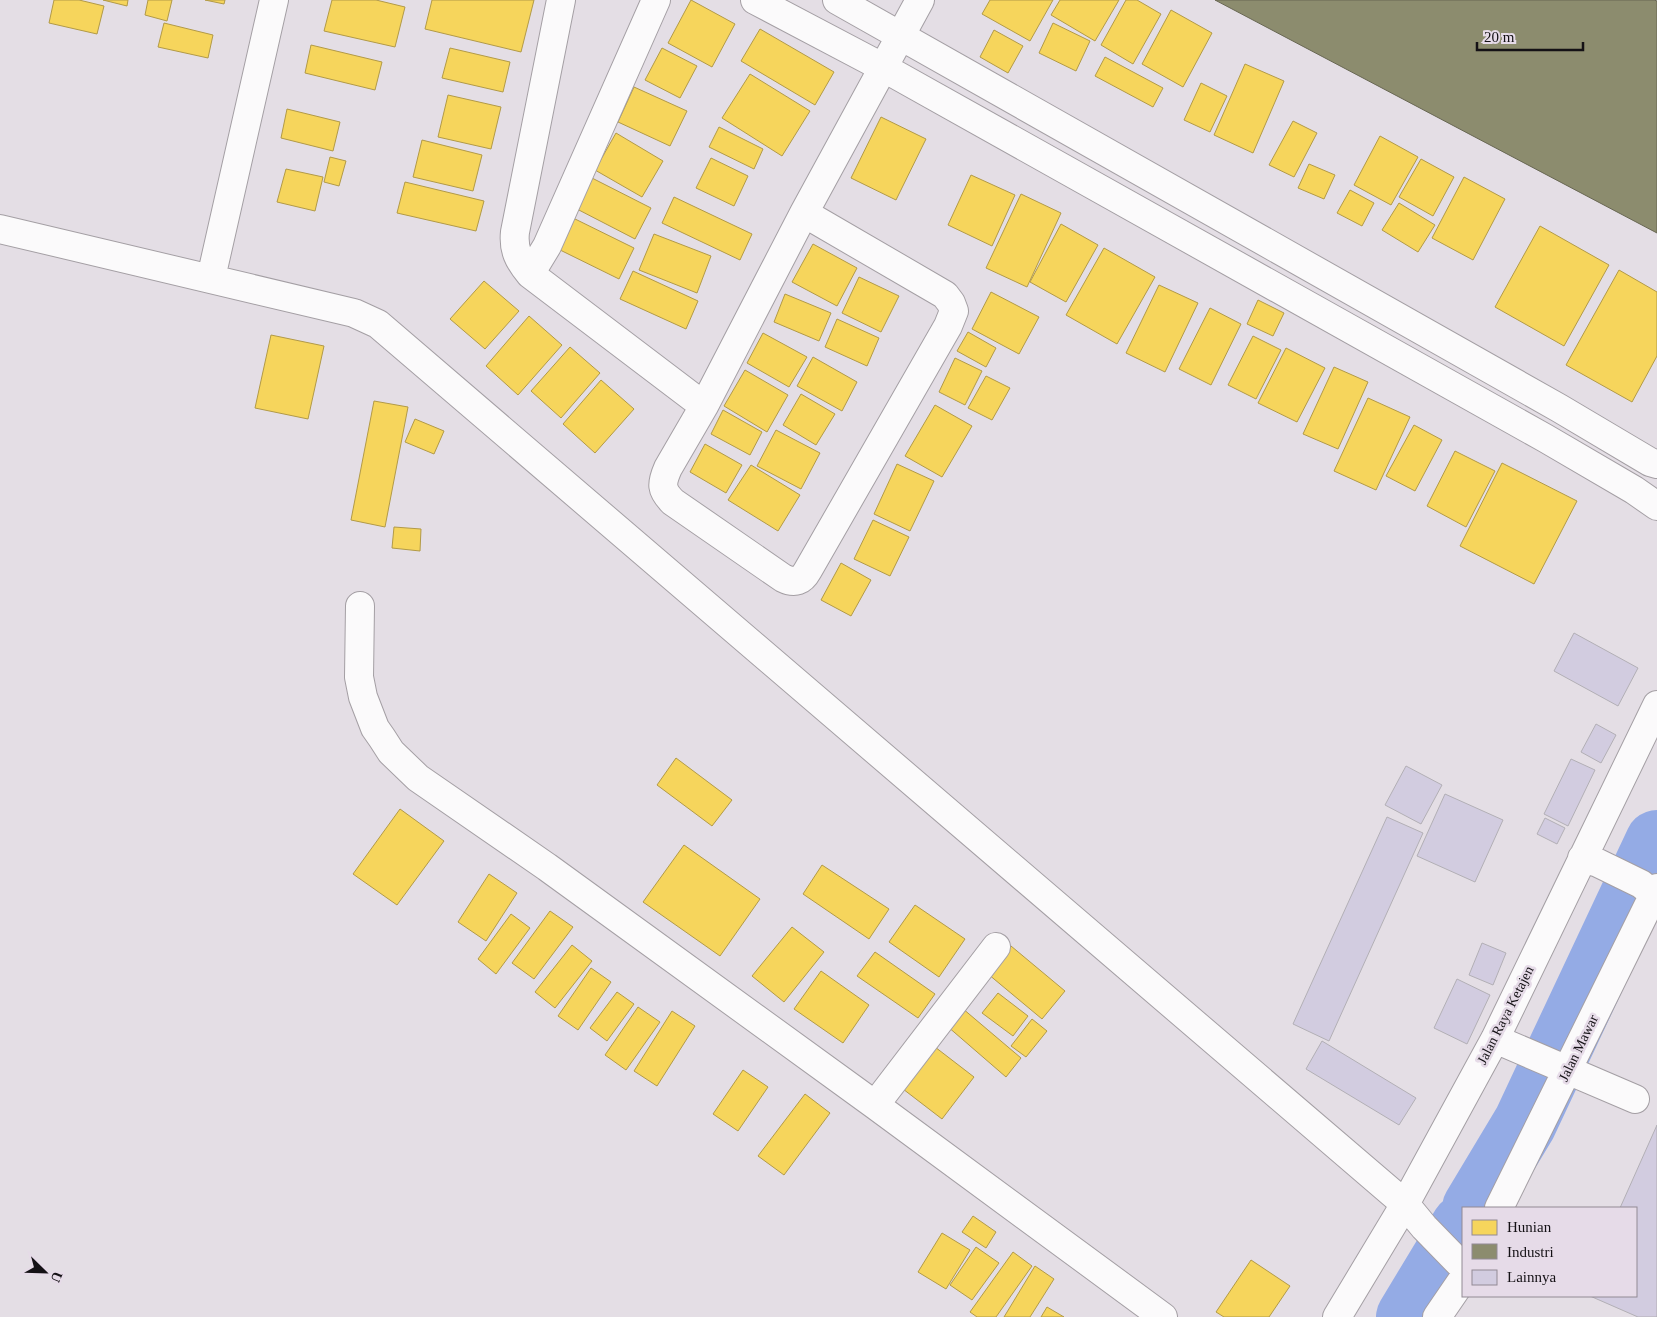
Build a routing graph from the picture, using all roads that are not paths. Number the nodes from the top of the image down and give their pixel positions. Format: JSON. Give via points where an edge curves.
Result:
{"nodes":[{"id":1,"x":274,"y":0,"type":"edge"},
{"id":2,"x":561,"y":0,"type":"edge"},
{"id":3,"x":656,"y":0,"type":"edge"},
{"id":4,"x":755,"y":0,"type":"edge"},
{"id":5,"x":837,"y":0,"type":"edge"},
{"id":6,"x":920,"y":0,"type":"edge"},
{"id":7,"x":900,"y":36,"type":"junction"},
{"id":8,"x":884,"y":68,"type":"junction"},
{"id":9,"x":804,"y":213,"type":"junction"},
{"id":10,"x":0,"y":229,"type":"edge"},
{"id":11,"x":530,"y":274,"type":"junction"},
{"id":12,"x":211,"y":278,"type":"junction"},
{"id":13,"x":704,"y":406,"type":"junction"},
{"id":14,"x":1654,"y":463,"type":"edge"},
{"id":15,"x":1634,"y":490,"type":"junction"},
{"id":16,"x":1657,"y":506,"type":"edge"},
{"id":17,"x":360,"y":606,"type":"dead end"},
{"id":18,"x":1657,"y":705,"type":"edge"},
{"id":19,"x":1590,"y":861,"type":"junction"},
{"id":20,"x":1652,"y":891,"type":"edge"},
{"id":21,"x":996,"y":947,"type":"dead end"},
{"id":22,"x":1495,"y":1039,"type":"junction"},
{"id":23,"x":1560,"y":1067,"type":"junction"},
{"id":24,"x":1635,"y":1099,"type":"dead end"},
{"id":25,"x":875,"y":1104,"type":"junction"},
{"id":26,"x":1404,"y":1204,"type":"junction"},
{"id":27,"x":1499,"y":1207,"type":"edge"},
{"id":28,"x":1461,"y":1269,"type":"edge"},
{"id":29,"x":1162,"y":1317,"type":"edge"},
{"id":30,"x":1337,"y":1317,"type":"edge"},
{"id":31,"x":1437,"y":1317,"type":"edge"}],
"edges":[{"from":1,"to":12,"type":"street"},
{"from":2,"to":11,"type":"street","via":[[515,238],[516,253]]},
{"from":3,"to":11,"type":"street","via":[[547,246]]},
{"from":4,"to":8,"type":"street"},
{"from":5,"to":7,"type":"street"},
{"from":6,"to":7,"type":"street"},
{"from":7,"to":8,"type":"street"},
{"from":7,"to":14,"type":"street"},
{"from":8,"to":9,"type":"street"},
{"from":8,"to":15,"type":"street"},
{"from":9,"to":13,"type":"street"},
{"from":9,"to":13,"type":"street","via":[[945,295],[954,311],[808,570],[797,582],[783,578],[666,495],[663,478]]},
{"from":10,"to":12,"type":"street"},
{"from":11,"to":13,"type":"street"},
{"from":12,"to":26,"type":"street","via":[[354,313],[378,324]]},
{"from":14,"to":15,"type":"street"},
{"from":15,"to":16,"type":"street"},
{"from":17,"to":25,"type":"street","via":[[359,677],[363,697],[376,728],[391,752],[405,766]]},
{"from":18,"to":19,"type":"street","name":"Jalan Raya Ketajen"},
{"from":19,"to":20,"type":"street"},
{"from":19,"to":22,"type":"street","name":"Jalan Raya Ketajen"},
{"from":20,"to":23,"type":"street","name":"Jalan Mawar"},
{"from":21,"to":25,"type":"street"},
{"from":22,"to":23,"type":"street"},
{"from":22,"to":26,"type":"street","name":"Jalan Raya Ketajen"},
{"from":23,"to":24,"type":"street"},
{"from":23,"to":27,"type":"street","name":"Jalan Mawar"},
{"from":25,"to":29,"type":"street"},
{"from":26,"to":28,"type":"street"},
{"from":26,"to":30,"type":"street","name":"Jalan Raya Ketajen"},
{"from":28,"to":31,"type":"street"}]}
